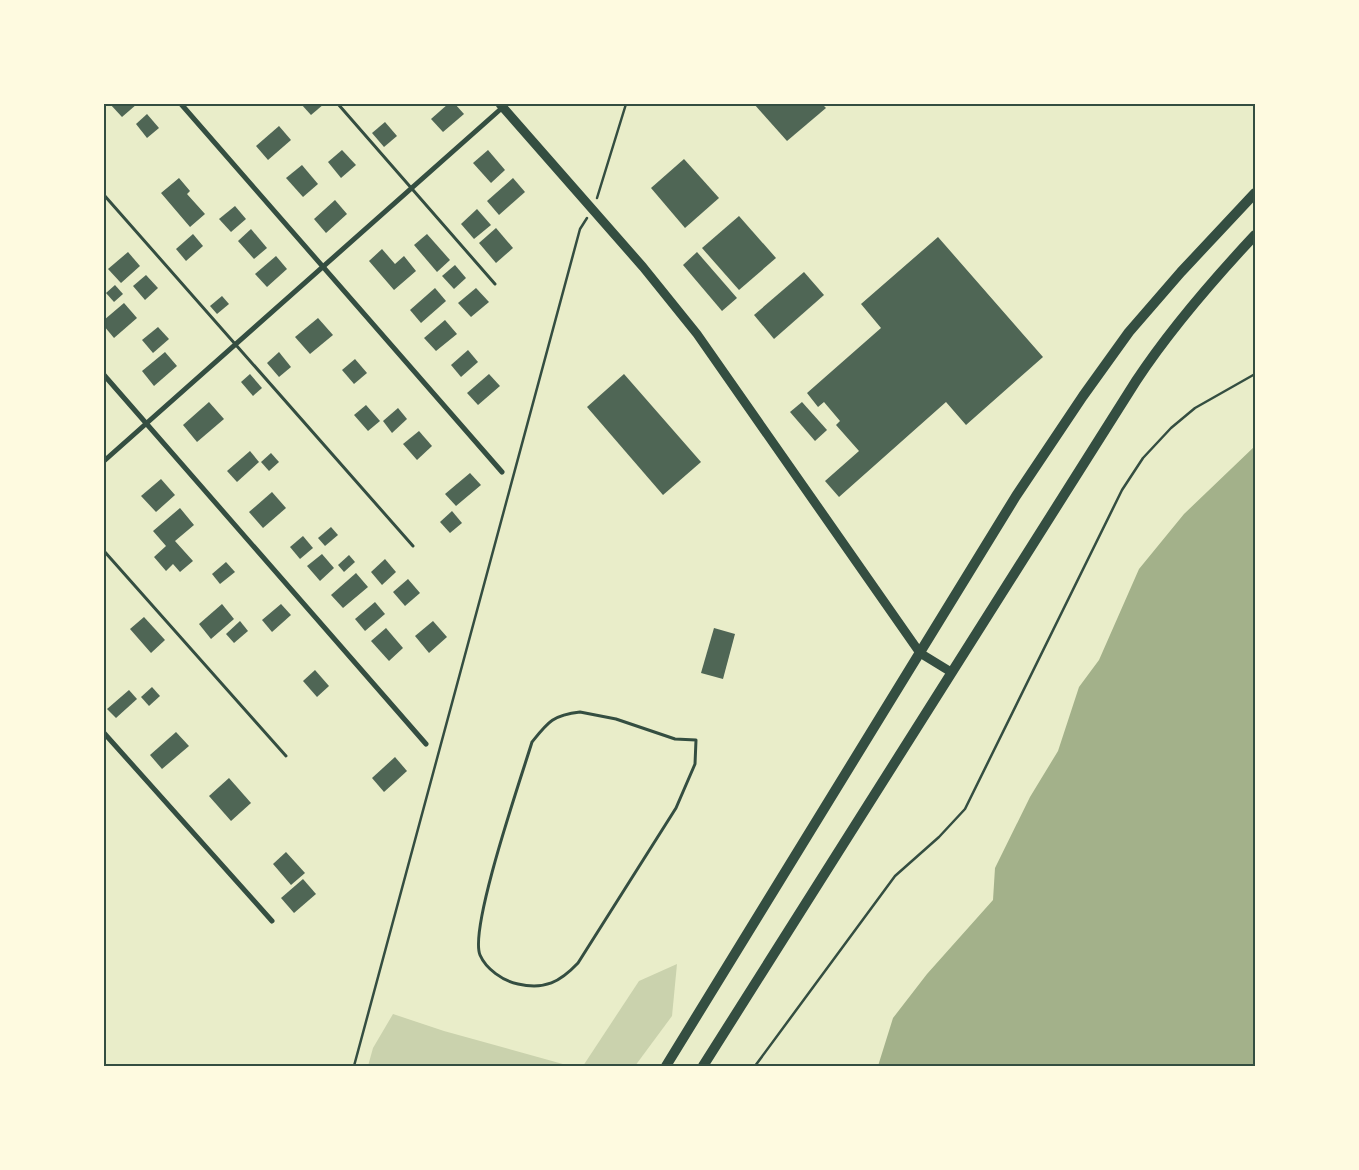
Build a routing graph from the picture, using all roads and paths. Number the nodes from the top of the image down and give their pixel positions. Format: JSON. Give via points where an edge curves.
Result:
{"nodes":[{"id":1,"x":181,"y":104,"type":"edge"},
{"id":2,"x":338,"y":104,"type":"edge"},
{"id":3,"x":626,"y":104,"type":"edge"},
{"id":4,"x":502,"y":106,"type":"edge"},
{"id":5,"x":412,"y":188,"type":"junction"},
{"id":6,"x":1255,"y":194,"type":"edge"},
{"id":7,"x":104,"y":195,"type":"edge"},
{"id":8,"x":593,"y":210,"type":"junction"},
{"id":9,"x":1255,"y":234,"type":"edge"},
{"id":10,"x":323,"y":267,"type":"junction"},
{"id":11,"x":495,"y":284,"type":"dead end"},
{"id":12,"x":235,"y":344,"type":"junction"},
{"id":13,"x":104,"y":374,"type":"edge"},
{"id":14,"x":1255,"y":374,"type":"edge"},
{"id":15,"x":146,"y":423,"type":"junction"},
{"id":16,"x":104,"y":461,"type":"edge"},
{"id":17,"x":502,"y":472,"type":"dead end"},
{"id":18,"x":413,"y":546,"type":"dead end"},
{"id":19,"x":104,"y":551,"type":"edge"},
{"id":20,"x":920,"y":653,"type":"junction"},
{"id":21,"x":951,"y":672,"type":"junction"},
{"id":22,"x":104,"y":733,"type":"edge"},
{"id":23,"x":426,"y":744,"type":"dead end"},
{"id":24,"x":286,"y":756,"type":"dead end"},
{"id":25,"x":695,"y":764,"type":"joint"},
{"id":26,"x":272,"y":921,"type":"dead end"},
{"id":27,"x":354,"y":1066,"type":"edge"},
{"id":28,"x":666,"y":1066,"type":"edge"},
{"id":29,"x":703,"y":1066,"type":"edge"},
{"id":30,"x":756,"y":1066,"type":"edge"}],
"edges":[{"from":1,"to":10,"type":"street"},
{"from":2,"to":5,"type":"lane"},
{"from":3,"to":8,"type":"path"},
{"from":4,"to":5,"type":"street"},
{"from":4,"to":8,"type":"main road"},
{"from":5,"to":10,"type":"street"},
{"from":5,"to":11,"type":"lane"},
{"from":6,"to":20,"type":"highway","via":[[1181,272],[1112,356],[1016,496]]},
{"from":7,"to":12,"type":"lane"},
{"from":8,"to":20,"type":"main road","via":[[697,334]]},
{"from":8,"to":27,"type":"path","via":[[580,229]]},
{"from":9,"to":21,"type":"highway","via":[[1162,342]]},
{"from":10,"to":12,"type":"street"},
{"from":10,"to":17,"type":"street"},
{"from":12,"to":15,"type":"street"},
{"from":12,"to":18,"type":"lane"},
{"from":13,"to":15,"type":"street"},
{"from":14,"to":30,"type":"path","via":[[1195,408],[1143,458],[1122,490],[965,809],[895,876]]},
{"from":15,"to":16,"type":"street"},
{"from":15,"to":23,"type":"street"},
{"from":19,"to":24,"type":"lane"},
{"from":20,"to":21,"type":"main road"},
{"from":20,"to":28,"type":"highway"},
{"from":21,"to":29,"type":"highway"},
{"from":22,"to":26,"type":"street"},
{"from":25,"to":25,"type":"lane","via":[[696,740],[674,739],[616,719],[580,712],[561,714],[548,722],[532,742],[482,910],[477,939],[487,966],[501,978],[518,984],[554,983],[563,979],[578,963],[617,904],[676,808]]}]}
